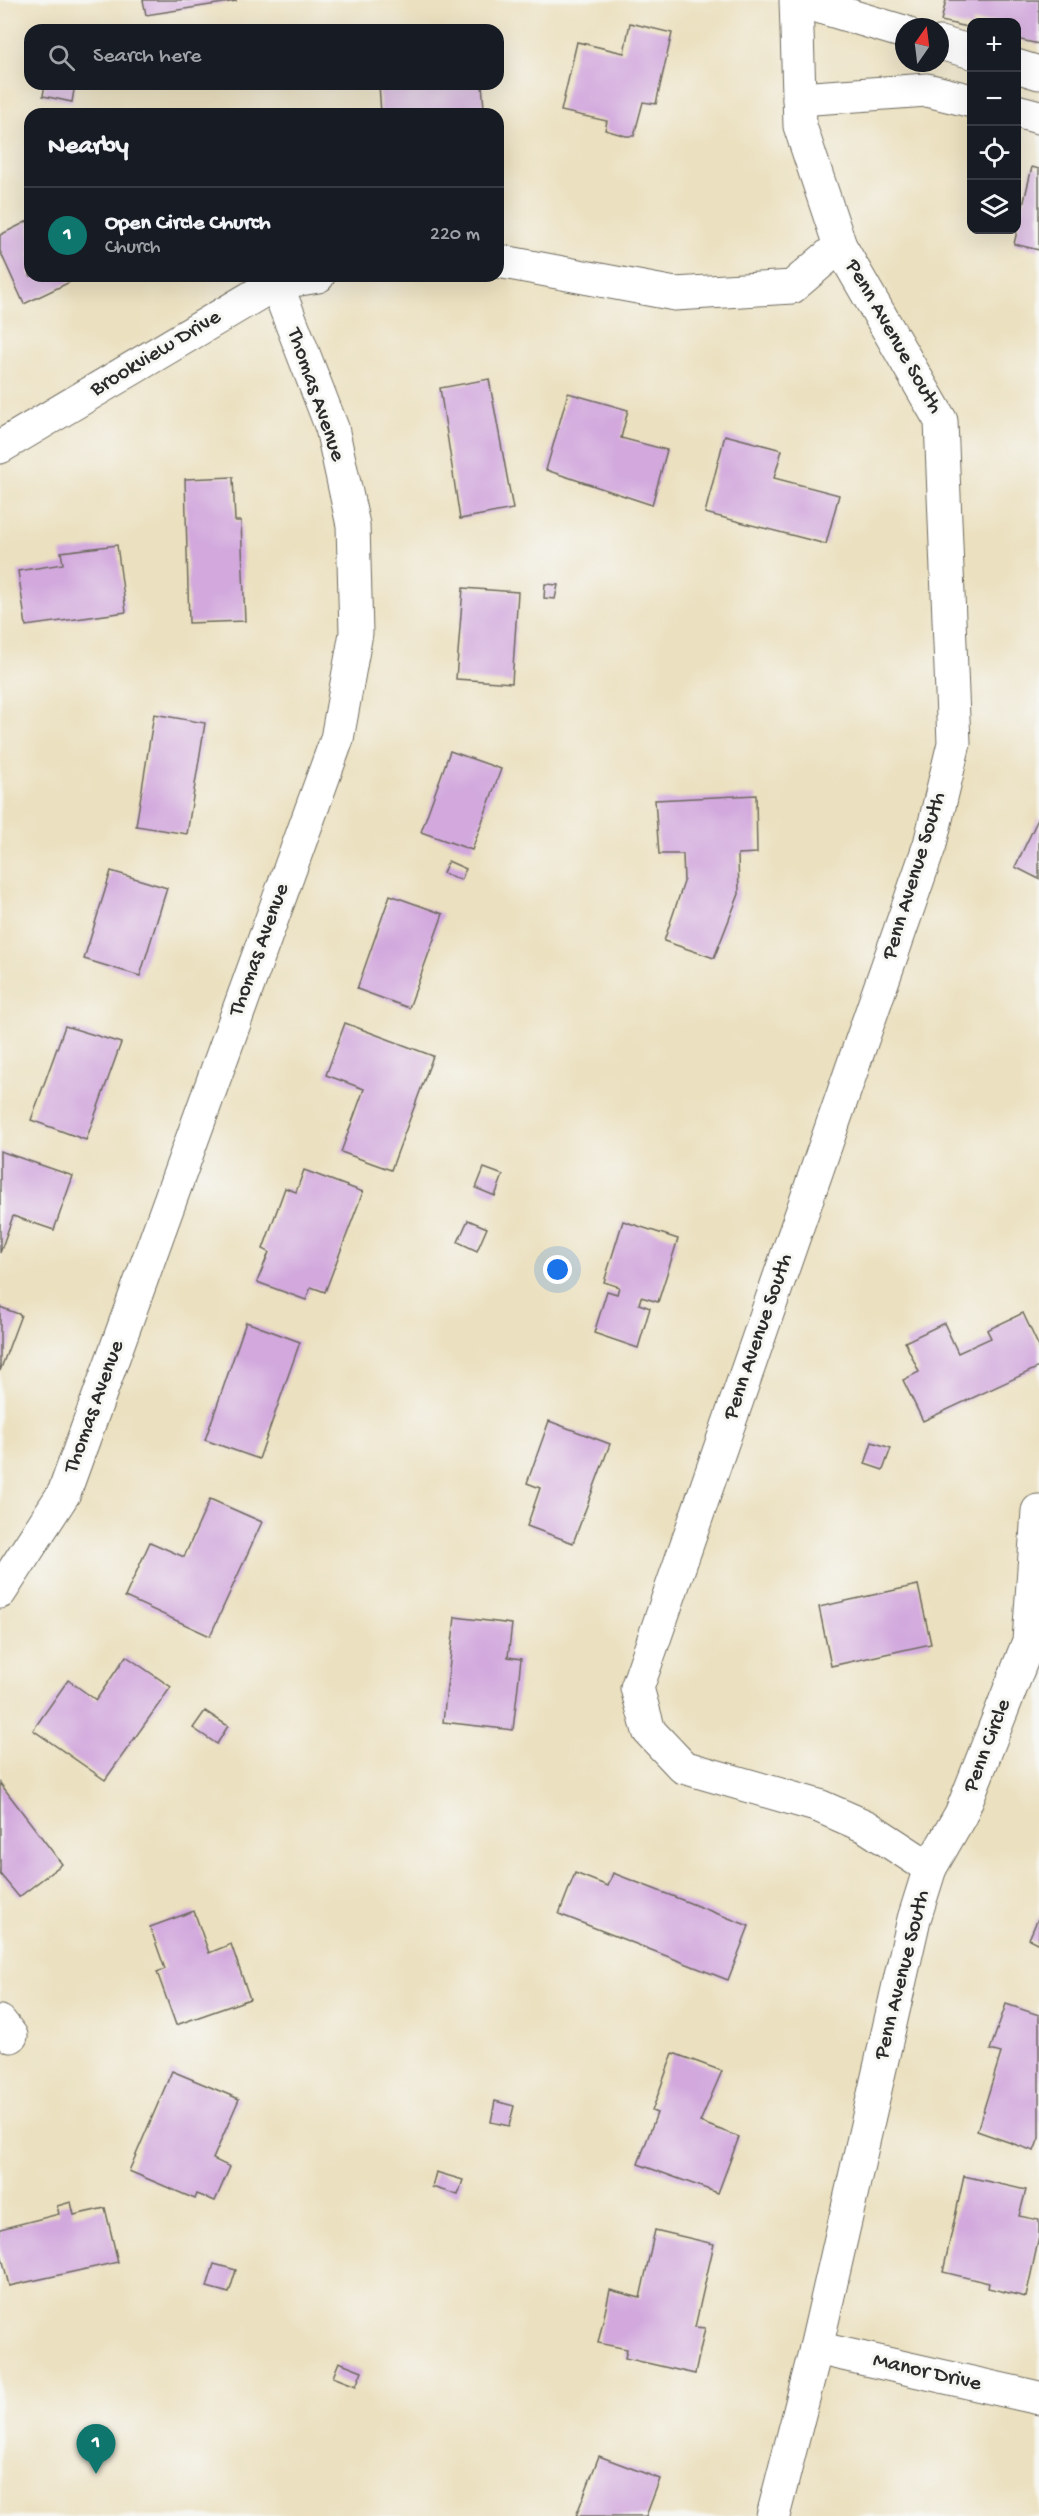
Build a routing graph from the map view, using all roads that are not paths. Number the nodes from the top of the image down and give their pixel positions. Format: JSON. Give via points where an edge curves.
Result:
{"nodes":[{"id":1,"x":797,"y":0,"type":"edge"},
{"id":2,"x":895,"y":29,"type":"edge"},
{"id":3,"x":949,"y":46,"type":"edge"},
{"id":4,"x":967,"y":51,"type":"edge"},
{"id":5,"x":1021,"y":67,"type":"edge"},
{"id":6,"x":1039,"y":73,"type":"edge"},
{"id":7,"x":799,"y":99,"type":"junction"},
{"id":8,"x":967,"y":100,"type":"edge"},
{"id":9,"x":1021,"y":112,"type":"edge"},
{"id":10,"x":1039,"y":117,"type":"edge"},
{"id":11,"x":840,"y":246,"type":"junction"},
{"id":12,"x":504,"y":262,"type":"edge"},
{"id":13,"x":282,"y":282,"type":"edge"},
{"id":14,"x":276,"y":283,"type":"junction"},
{"id":15,"x":0,"y":447,"type":"edge"},
{"id":16,"x":1038,"y":1511,"type":"edge"},
{"id":17,"x":0,"y":1592,"type":"edge"},
{"id":18,"x":930,"y":1868,"type":"junction"},
{"id":19,"x":816,"y":2348,"type":"junction"},
{"id":20,"x":1039,"y":2398,"type":"edge"},
{"id":21,"x":773,"y":2516,"type":"edge"}],
"edges":[{"from":1,"to":2,"type":"street"},
{"from":1,"to":7,"type":"street","name":"Penn Avenue South"},
{"from":3,"to":4,"type":"street"},
{"from":5,"to":6,"type":"street"},
{"from":7,"to":8,"type":"street","via":[[927,90]]},
{"from":7,"to":11,"type":"street","name":"Penn Avenue South","via":[[800,126]]},
{"from":9,"to":10,"type":"street"},
{"from":11,"to":12,"type":"street","via":[[792,287],[675,294]]},
{"from":11,"to":18,"type":"street","name":"Penn Avenue South","via":[[941,421],[954,743],[930,844],[637,1688],[649,1731],[683,1767],[819,1806],[867,1827]]},
{"from":13,"to":14,"type":"street","name":"Brookview Drive"},
{"from":14,"to":15,"type":"street","name":"Brookview Drive"},
{"from":14,"to":17,"type":"street","name":"Thomas Avenue","via":[[332,428],[353,525],[356,633],[337,739],[64,1493]]},
{"from":16,"to":18,"type":"street","name":"Penn Circle","via":[[1029,1641],[961,1814]]},
{"from":18,"to":19,"type":"street","name":"Penn Avenue South","via":[[914,1919]]},
{"from":19,"to":20,"type":"street","name":"Manor Drive"},
{"from":19,"to":21,"type":"street","name":"Penn Avenue South"}]}
